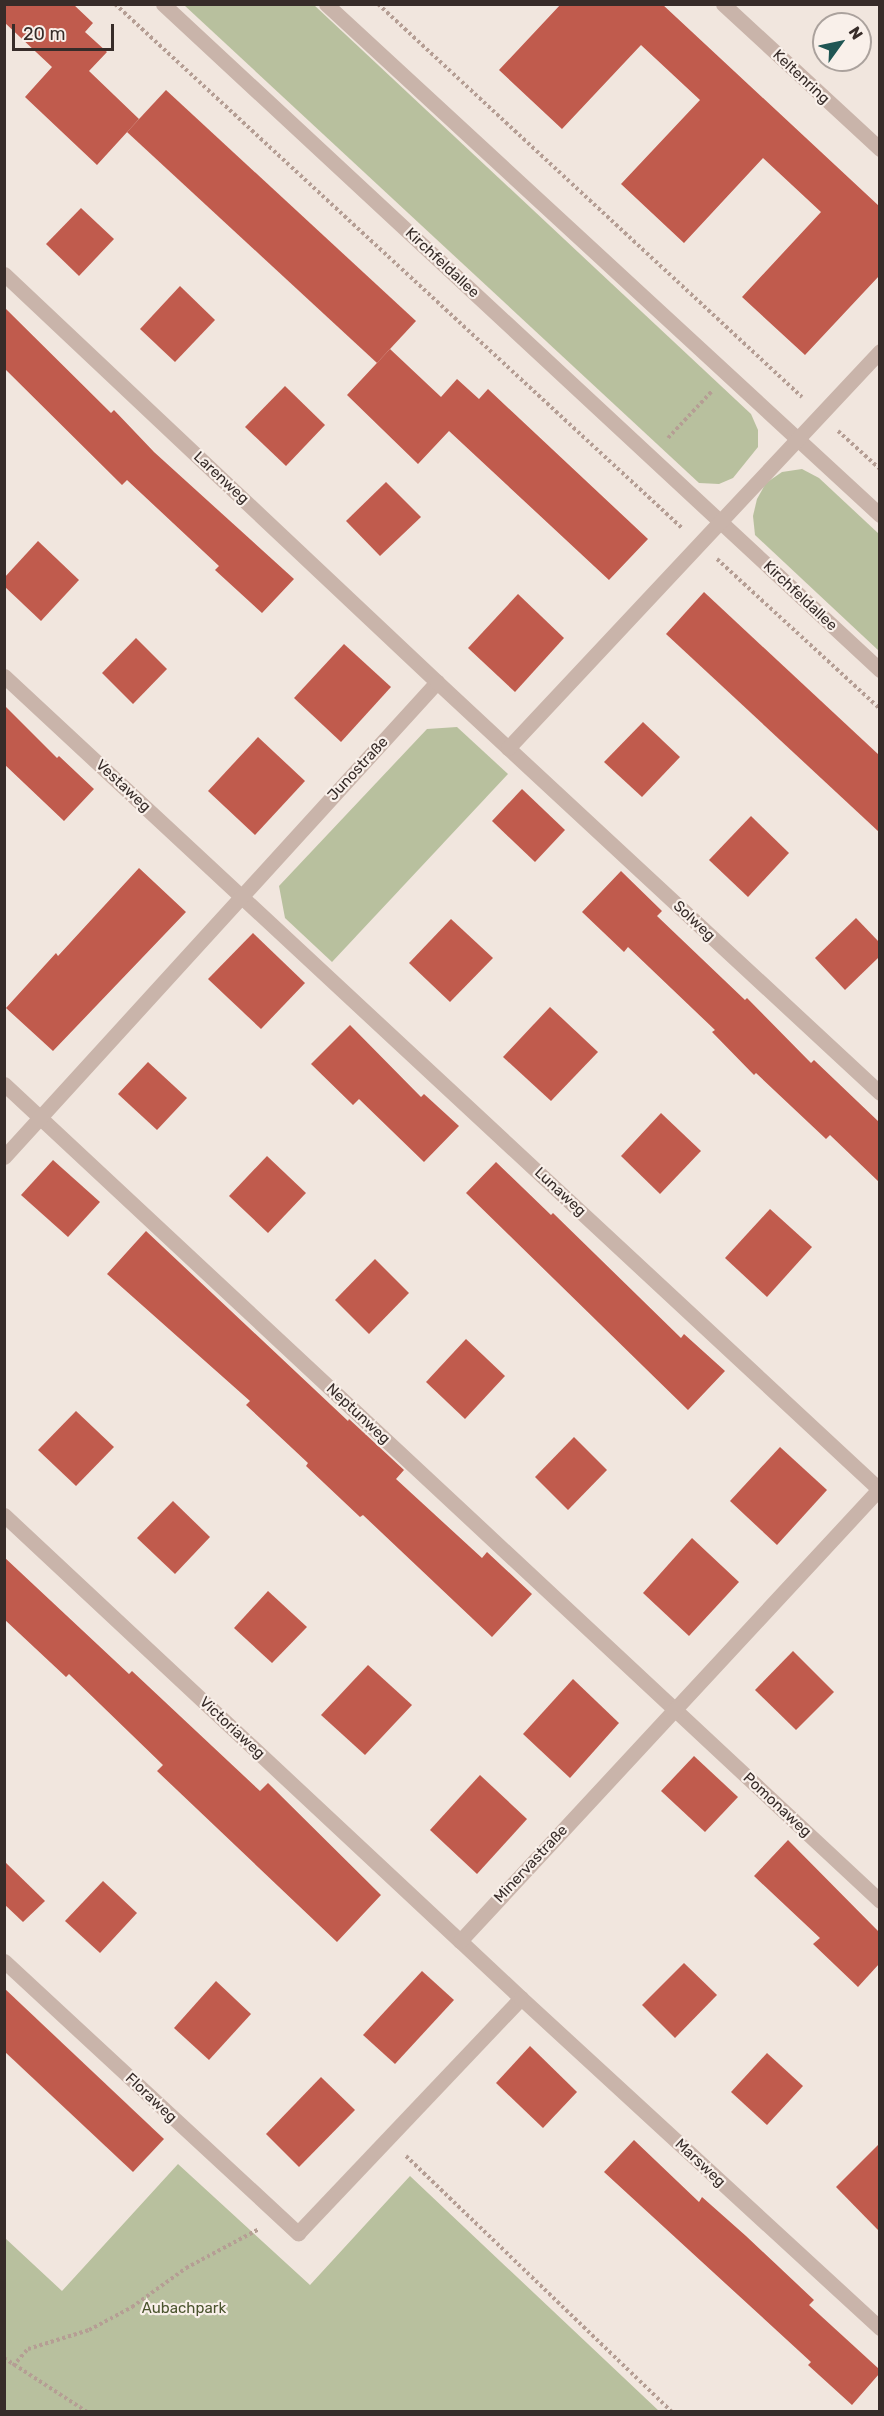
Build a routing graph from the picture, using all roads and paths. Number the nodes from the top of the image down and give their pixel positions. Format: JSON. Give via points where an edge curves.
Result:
{"nodes":[{"id":1,"x":115,"y":4,"type":"edge"},
{"id":2,"x":163,"y":4,"type":"edge"},
{"id":3,"x":326,"y":4,"type":"edge"},
{"id":4,"x":378,"y":4,"type":"edge"},
{"id":5,"x":723,"y":4,"type":"edge"},
{"id":6,"x":879,"y":149,"type":"edge"},
{"id":7,"x":4,"y":274,"type":"edge"},
{"id":8,"x":751,"y":350,"type":"junction"},
{"id":9,"x":879,"y":351,"type":"edge"},
{"id":10,"x":728,"y":374,"type":"junction"},
{"id":11,"x":821,"y":415,"type":"junction"},
{"id":12,"x":797,"y":438,"type":"junction"},
{"id":13,"x":650,"y":457,"type":"junction"},
{"id":14,"x":879,"y":469,"type":"edge"},
{"id":15,"x":628,"y":480,"type":"junction"},
{"id":16,"x":879,"y":515,"type":"edge"},
{"id":17,"x":720,"y":522,"type":"junction"},
{"id":18,"x":700,"y":543,"type":"junction"},
{"id":19,"x":879,"y":670,"type":"edge"},
{"id":20,"x":4,"y":676,"type":"edge"},
{"id":21,"x":437,"y":682,"type":"junction"},
{"id":22,"x":879,"y":709,"type":"edge"},
{"id":23,"x":508,"y":748,"type":"junction"},
{"id":24,"x":241,"y":895,"type":"junction"},
{"id":25,"x":4,"y":1084,"type":"edge"},
{"id":26,"x":879,"y":1093,"type":"edge"},
{"id":27,"x":41,"y":1118,"type":"junction"},
{"id":28,"x":4,"y":1157,"type":"edge"},
{"id":29,"x":879,"y":1489,"type":"edge"},
{"id":30,"x":4,"y":1515,"type":"edge"},
{"id":31,"x":675,"y":1710,"type":"junction"},
{"id":32,"x":879,"y":1901,"type":"edge"},
{"id":33,"x":460,"y":1941,"type":"junction"},
{"id":34,"x":4,"y":1961,"type":"edge"},
{"id":35,"x":521,"y":1998,"type":"junction"},
{"id":36,"x":388,"y":2139,"type":"junction"},
{"id":37,"x":280,"y":2217,"type":"junction"},
{"id":38,"x":879,"y":2328,"type":"edge"},
{"id":39,"x":4,"y":2358,"type":"edge"},
{"id":40,"x":13,"y":2366,"type":"junction"},
{"id":41,"x":87,"y":2412,"type":"edge"},
{"id":42,"x":672,"y":2412,"type":"edge"}],
"edges":[{"from":1,"to":15,"type":"path"},
{"from":2,"to":13,"type":"street","name":"Kirchfeldallee"},
{"from":3,"to":10,"type":"street"},
{"from":4,"to":8,"type":"path"},
{"from":5,"to":6,"type":"street","name":"Keltenring"},
{"from":7,"to":21,"type":"street","name":"Larenweg"},
{"from":8,"to":10,"type":"path"},
{"from":8,"to":11,"type":"path"},
{"from":9,"to":11,"type":"street"},
{"from":10,"to":12,"type":"street"},
{"from":10,"to":13,"type":"path"},
{"from":11,"to":12,"type":"street"},
{"from":11,"to":14,"type":"path"},
{"from":12,"to":16,"type":"street"},
{"from":12,"to":17,"type":"street"},
{"from":13,"to":15,"type":"path"},
{"from":13,"to":17,"type":"street","name":"Kirchfeldallee"},
{"from":15,"to":18,"type":"path"},
{"from":17,"to":18,"type":"street"},
{"from":17,"to":19,"type":"street","name":"Kirchfeldallee"},
{"from":18,"to":22,"type":"path"},
{"from":18,"to":23,"type":"street"},
{"from":20,"to":24,"type":"street","name":"Vestaweg"},
{"from":21,"to":23,"type":"street"},
{"from":21,"to":24,"type":"street","name":"Junostraße"},
{"from":23,"to":26,"type":"street","name":"Solweg"},
{"from":24,"to":27,"type":"street","name":"Junostraße"},
{"from":24,"to":29,"type":"street","name":"Lunaweg"},
{"from":25,"to":27,"type":"street","name":"Neptunweg"},
{"from":27,"to":28,"type":"street","name":"Junostraße"},
{"from":27,"to":31,"type":"street","name":"Neptunweg"},
{"from":29,"to":31,"type":"street","name":"Minervastraße"},
{"from":30,"to":33,"type":"street","name":"Victoriaweg"},
{"from":31,"to":32,"type":"street","name":"Pomonaweg"},
{"from":31,"to":33,"type":"street","name":"Minervastraße"},
{"from":33,"to":35,"type":"street"},
{"from":34,"to":37,"type":"street","name":"Floraweg"},
{"from":35,"to":36,"type":"street"},
{"from":35,"to":38,"type":"street","name":"Marsweg"},
{"from":36,"to":37,"type":"street","name":"Floraweg","via":[[298,2233]]},
{"from":36,"to":42,"type":"path"},
{"from":37,"to":40,"type":"path","via":[[186,2268],[132,2307],[89,2330],[28,2349]]},
{"from":39,"to":40,"type":"path"},
{"from":40,"to":41,"type":"path"}]}
